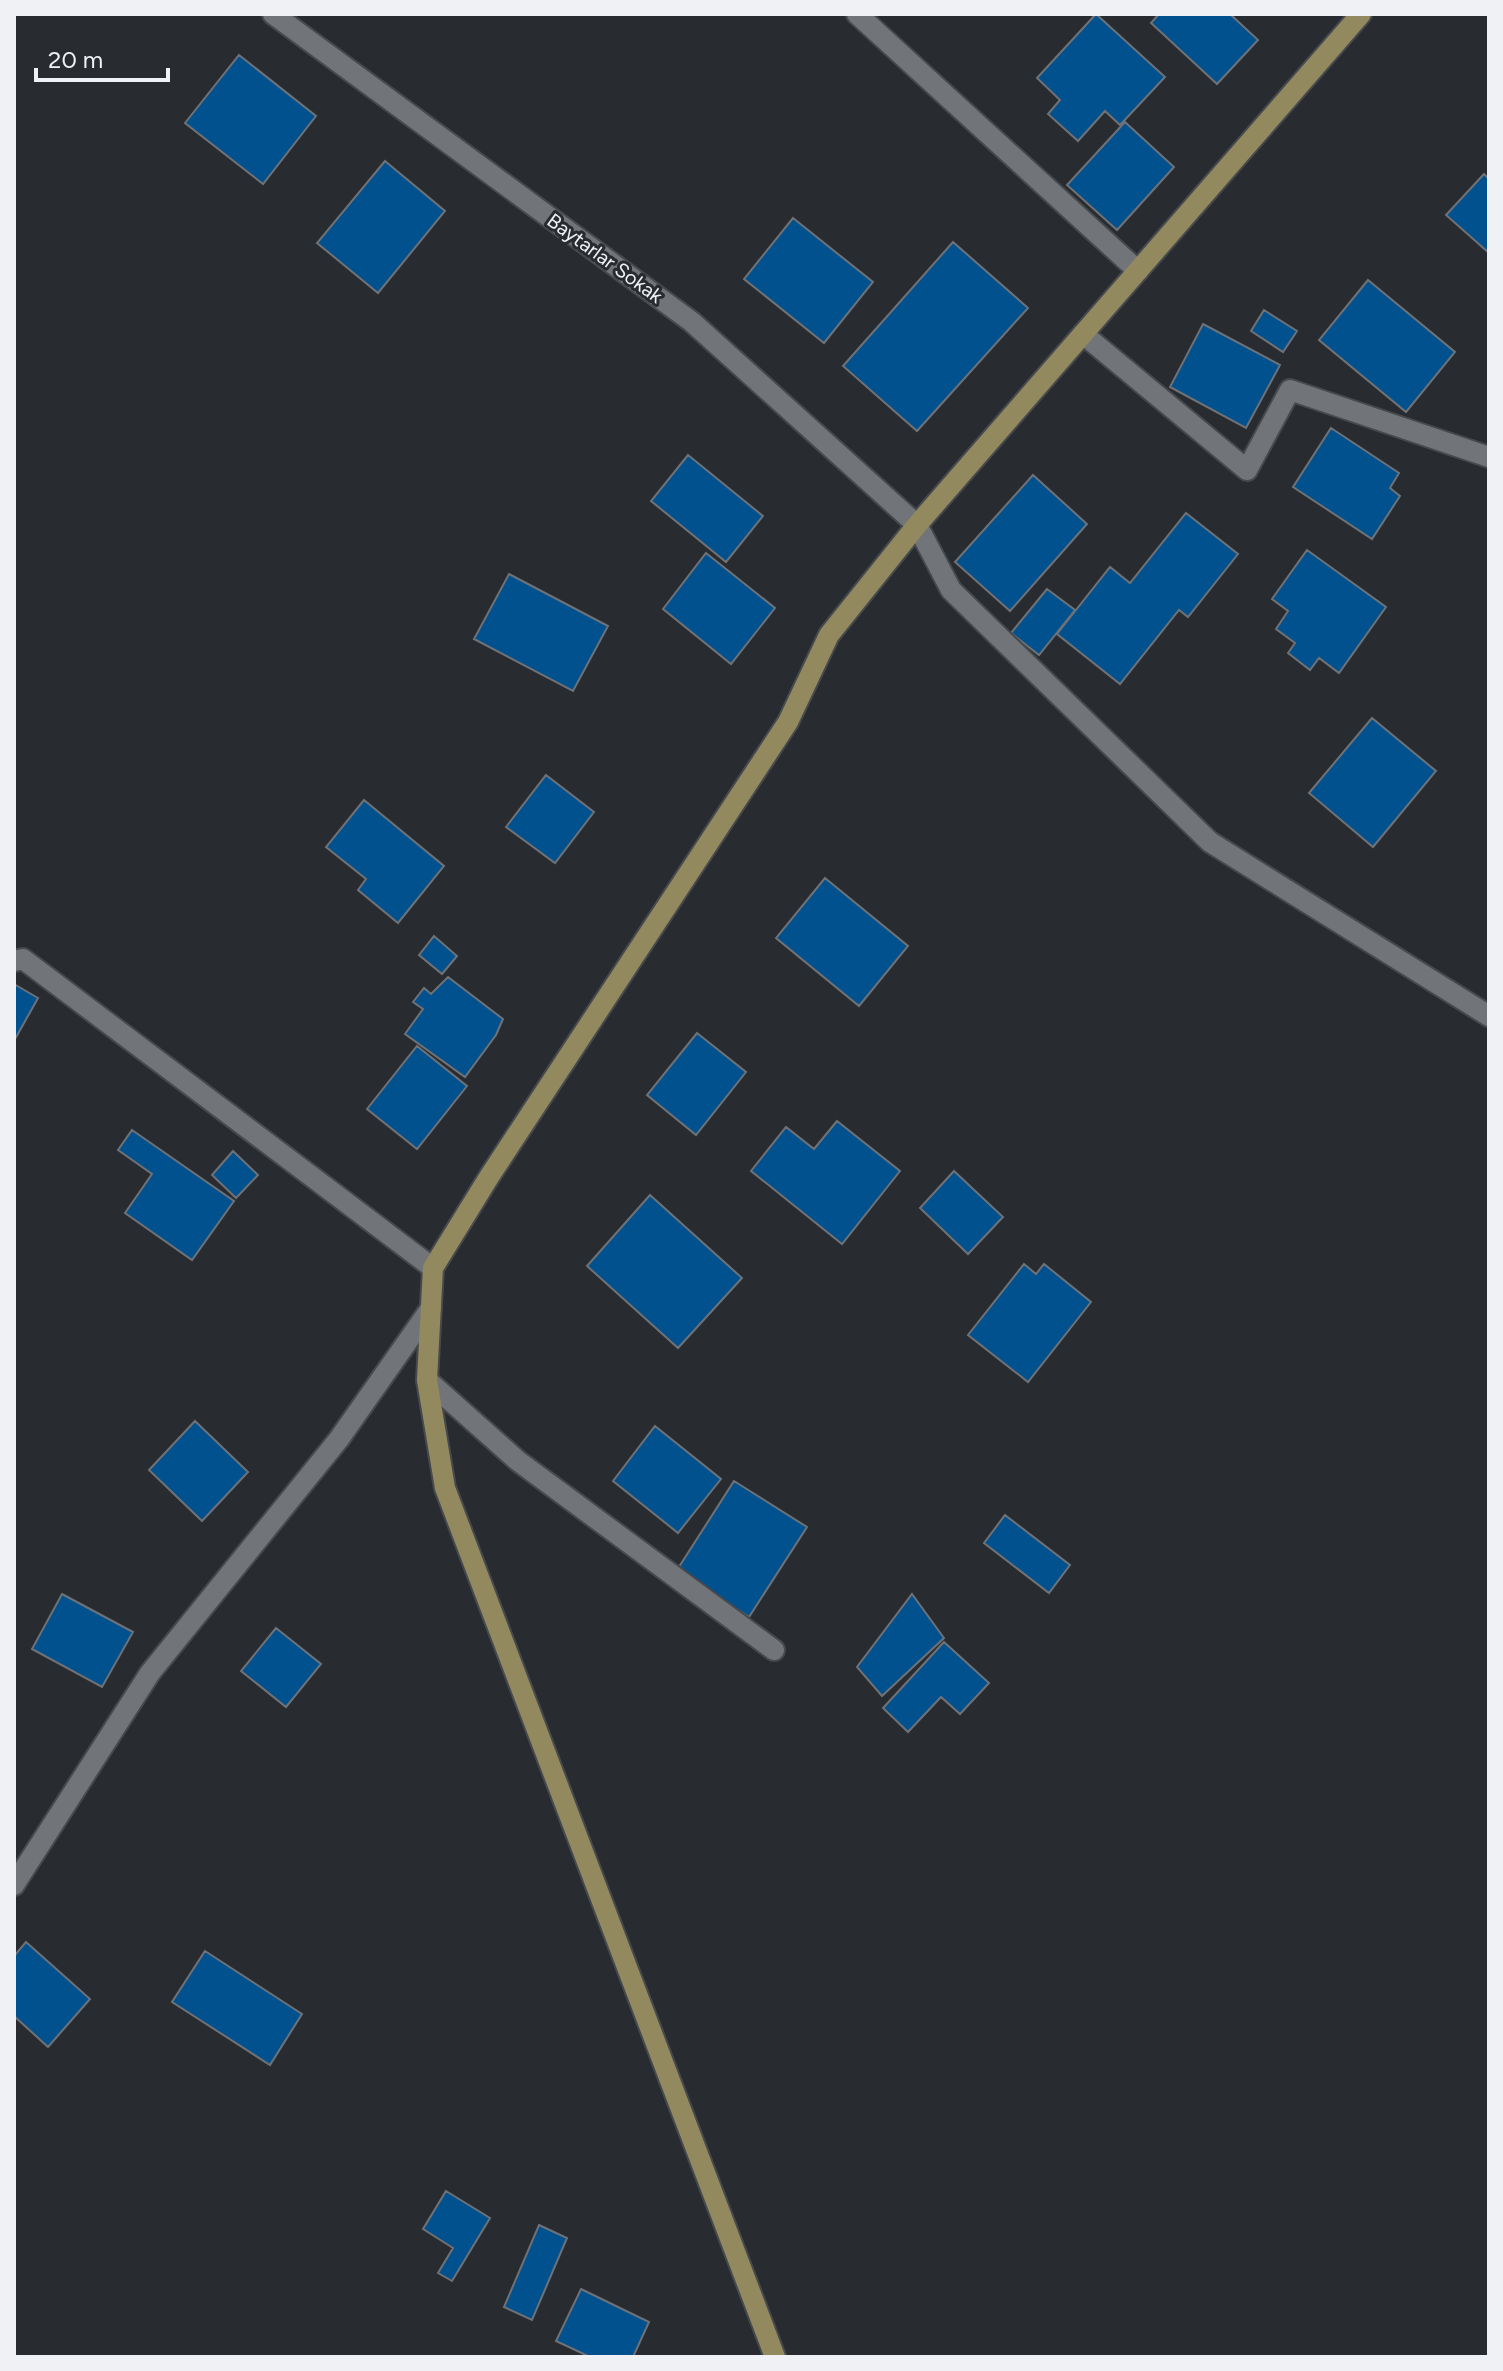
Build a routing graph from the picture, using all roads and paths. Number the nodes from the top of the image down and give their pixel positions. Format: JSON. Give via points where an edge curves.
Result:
{"nodes":[{"id":1,"x":273,"y":14,"type":"edge"},
{"id":2,"x":857,"y":14,"type":"edge"},
{"id":3,"x":1361,"y":14,"type":"edge"},
{"id":4,"x":1138,"y":271,"type":"junction"},
{"id":5,"x":1083,"y":334,"type":"junction"},
{"id":6,"x":1489,"y":457,"type":"edge"},
{"id":7,"x":917,"y":525,"type":"junction"},
{"id":8,"x":14,"y":961,"type":"edge"},
{"id":9,"x":1489,"y":1016,"type":"edge"},
{"id":10,"x":433,"y":1268,"type":"junction"},
{"id":11,"x":431,"y":1308,"type":"junction"},
{"id":12,"x":427,"y":1380,"type":"junction"},
{"id":13,"x":774,"y":1650,"type":"dead end"},
{"id":14,"x":20,"y":1863,"type":"edge"},
{"id":15,"x":14,"y":1885,"type":"edge"},
{"id":16,"x":775,"y":2357,"type":"edge"}],
"edges":[{"from":1,"to":7,"type":"street","name":"Baytarlar Sokak","via":[[692,322]]},
{"from":2,"to":4,"type":"street"},
{"from":3,"to":4,"type":"main road"},
{"from":4,"to":5,"type":"main road"},
{"from":5,"to":6,"type":"street","via":[[1247,470],[1290,390]]},
{"from":5,"to":7,"type":"main road"},
{"from":7,"to":9,"type":"street","via":[[951,590],[1210,842]]},
{"from":7,"to":10,"type":"main road","via":[[829,635],[788,722]]},
{"from":8,"to":10,"type":"street","via":[[23,959]]},
{"from":10,"to":11,"type":"main road"},
{"from":11,"to":12,"type":"main road"},
{"from":11,"to":14,"type":"street","via":[[339,1439],[150,1673]]},
{"from":12,"to":13,"type":"street","via":[[518,1461]]},
{"from":12,"to":16,"type":"main road","via":[[445,1488]]},
{"from":14,"to":15,"type":"street"}]}
